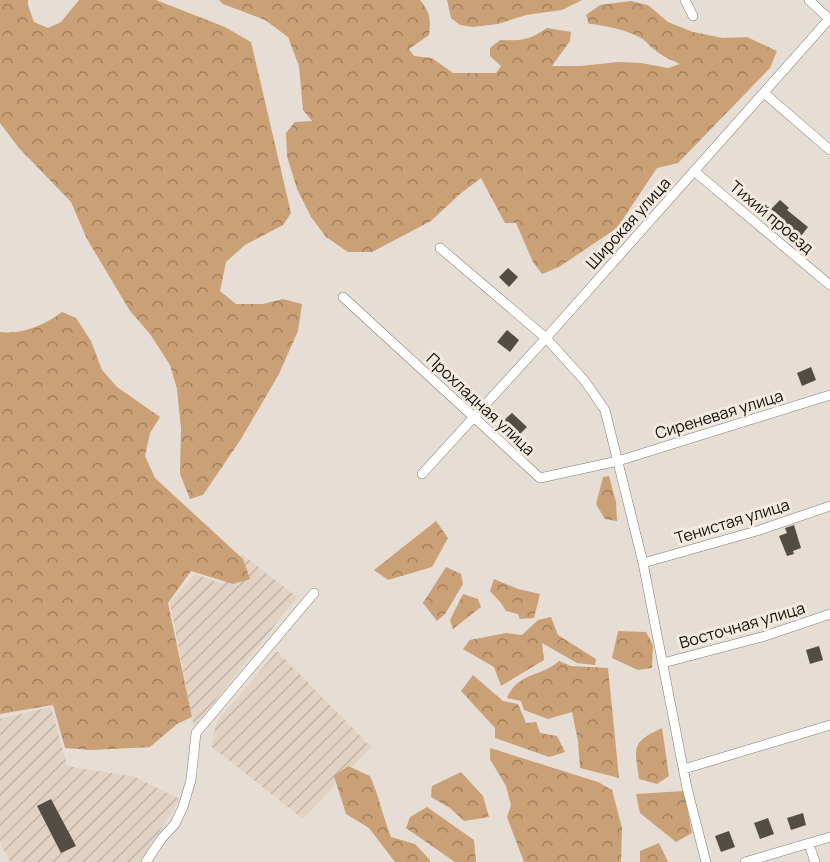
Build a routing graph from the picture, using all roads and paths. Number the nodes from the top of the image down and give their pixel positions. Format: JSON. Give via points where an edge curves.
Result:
{"nodes":[{"id":1,"x":685,"y":0,"type":"edge"},
{"id":2,"x":809,"y":0,"type":"edge"},
{"id":3,"x":693,"y":16,"type":"dead end"},
{"id":4,"x":830,"y":19,"type":"edge"},
{"id":5,"x":764,"y":93,"type":"junction"},
{"id":6,"x":830,"y":150,"type":"edge"},
{"id":7,"x":694,"y":171,"type":"junction"},
{"id":8,"x":440,"y":248,"type":"dead end"},
{"id":9,"x":830,"y":285,"type":"edge"},
{"id":10,"x":343,"y":297,"type":"dead end"},
{"id":11,"x":546,"y":338,"type":"junction"},
{"id":12,"x":830,"y":395,"type":"edge"},
{"id":13,"x":474,"y":418,"type":"junction"},
{"id":14,"x":618,"y":461,"type":"junction"},
{"id":15,"x":422,"y":474,"type":"dead end"},
{"id":16,"x":830,"y":506,"type":"edge"},
{"id":17,"x":643,"y":563,"type":"junction"},
{"id":18,"x":314,"y":593,"type":"dead end"},
{"id":19,"x":830,"y":615,"type":"edge"},
{"id":20,"x":663,"y":663,"type":"junction"},
{"id":21,"x":830,"y":725,"type":"edge"},
{"id":22,"x":684,"y":769,"type":"junction"},
{"id":23,"x":830,"y":837,"type":"edge"},
{"id":24,"x":810,"y":844,"type":"junction"},
{"id":25,"x":146,"y":862,"type":"edge"},
{"id":26,"x":706,"y":862,"type":"edge"},
{"id":27,"x":745,"y":862,"type":"edge"},
{"id":28,"x":815,"y":862,"type":"edge"}],
"edges":[{"from":1,"to":3,"type":"street"},
{"from":2,"to":4,"type":"street"},
{"from":4,"to":5,"type":"street","name":"Широкая улица"},
{"from":5,"to":6,"type":"street"},
{"from":5,"to":7,"type":"street","name":"Широкая улица"},
{"from":7,"to":9,"type":"street","name":"Тихий проезд"},
{"from":7,"to":11,"type":"street","name":"Широкая улица"},
{"from":8,"to":11,"type":"street"},
{"from":10,"to":13,"type":"street","name":"Прохладная улица"},
{"from":11,"to":13,"type":"street","name":"Широкая улица"},
{"from":11,"to":14,"type":"street","via":[[605,410]]},
{"from":12,"to":14,"type":"street","name":"Сиреневая улица"},
{"from":13,"to":14,"type":"street","name":"Прохладная улица","via":[[540,478]]},
{"from":13,"to":15,"type":"street","name":"Широкая улица"},
{"from":14,"to":17,"type":"street"},
{"from":16,"to":17,"type":"street","name":"Тенистая улица"},
{"from":17,"to":20,"type":"street"},
{"from":18,"to":25,"type":"street","via":[[196,733],[191,780],[183,807]]},
{"from":19,"to":20,"type":"street","name":"Восточная улица"},
{"from":20,"to":22,"type":"street"},
{"from":21,"to":22,"type":"street"},
{"from":22,"to":26,"type":"street"},
{"from":23,"to":24,"type":"street"},
{"from":24,"to":27,"type":"street"},
{"from":24,"to":28,"type":"street"}]}
